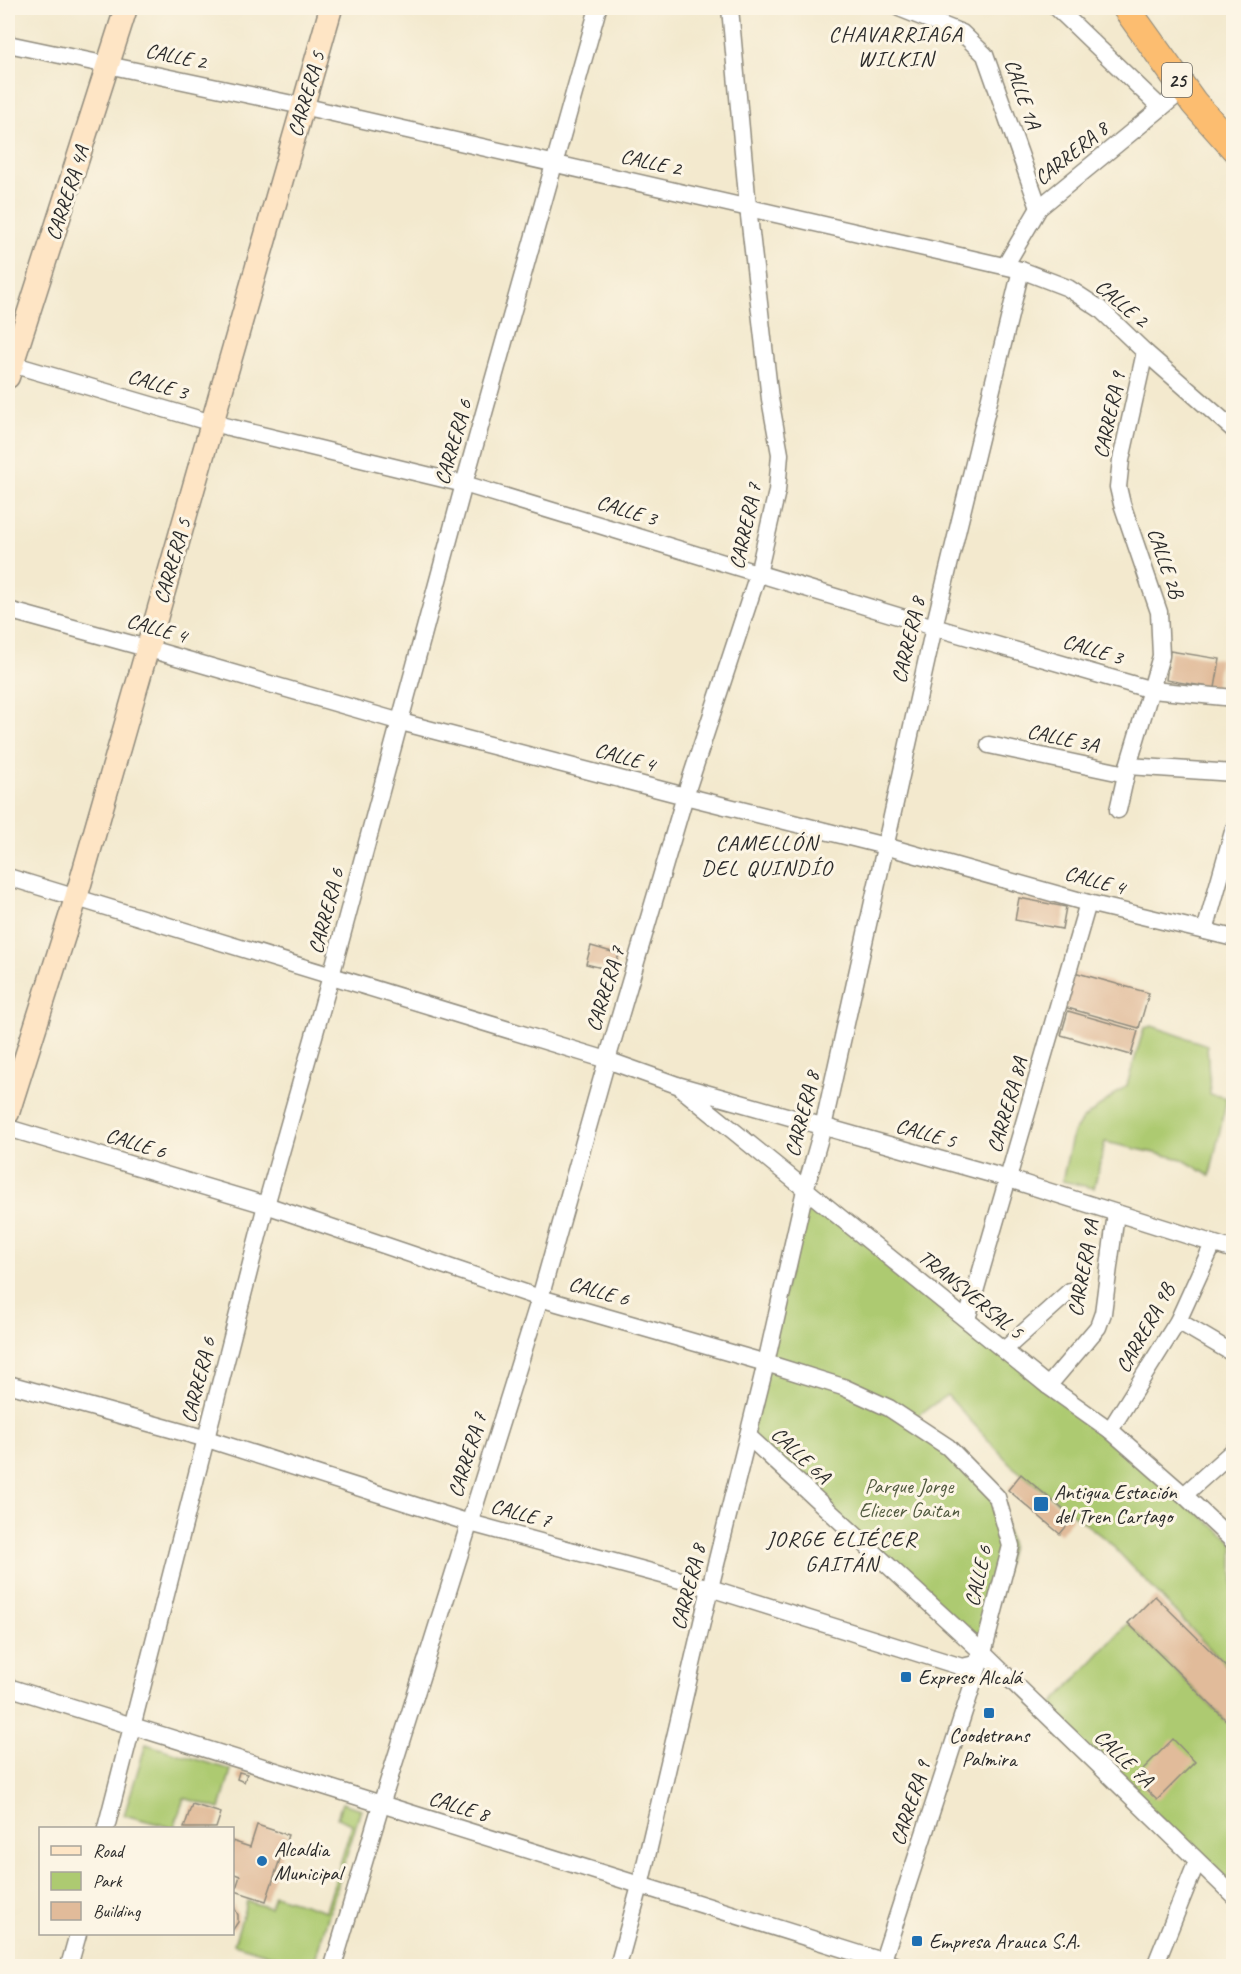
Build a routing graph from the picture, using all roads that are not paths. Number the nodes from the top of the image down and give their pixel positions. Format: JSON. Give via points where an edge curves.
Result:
{"nodes":[{"id":1,"x":126,"y":8,"type":"edge"},
{"id":2,"x":331,"y":8,"type":"edge"},
{"id":3,"x":598,"y":8,"type":"edge"},
{"id":4,"x":730,"y":8,"type":"edge"},
{"id":5,"x":899,"y":8,"type":"edge"},
{"id":6,"x":1057,"y":8,"type":"edge"},
{"id":7,"x":1126,"y":8,"type":"edge"},
{"id":8,"x":8,"y":44,"type":"edge"},
{"id":9,"x":109,"y":65,"type":"junction"},
{"id":10,"x":1183,"y":90,"type":"junction"},
{"id":11,"x":302,"y":106,"type":"junction"},
{"id":12,"x":1161,"y":108,"type":"junction"},
{"id":13,"x":1233,"y":148,"type":"edge"},
{"id":14,"x":555,"y":164,"type":"junction"},
{"id":15,"x":748,"y":207,"type":"junction"},
{"id":16,"x":1040,"y":208,"type":"junction"},
{"id":17,"x":1013,"y":268,"type":"junction"},
{"id":18,"x":1145,"y":352,"type":"junction"},
{"id":19,"x":9,"y":368,"type":"edge"},
{"id":20,"x":212,"y":423,"type":"junction"},
{"id":21,"x":1233,"y":430,"type":"edge"},
{"id":22,"x":464,"y":484,"type":"junction"},
{"id":23,"x":1118,"y":487,"type":"joint"},
{"id":24,"x":758,"y":574,"type":"junction"},
{"id":25,"x":8,"y":610,"type":"edge"},
{"id":26,"x":934,"y":627,"type":"junction"},
{"id":27,"x":146,"y":648,"type":"junction"},
{"id":28,"x":1152,"y":690,"type":"junction"},
{"id":29,"x":1233,"y":698,"type":"edge"},
{"id":30,"x":401,"y":722,"type":"junction"},
{"id":31,"x":989,"y":745,"type":"dead end"},
{"id":32,"x":1127,"y":770,"type":"junction"},
{"id":33,"x":1233,"y":773,"type":"edge"},
{"id":34,"x":685,"y":796,"type":"junction"},
{"id":35,"x":1118,"y":810,"type":"dead end"},
{"id":36,"x":1233,"y":828,"type":"edge"},
{"id":37,"x":885,"y":846,"type":"junction"},
{"id":38,"x":8,"y":877,"type":"edge"},
{"id":39,"x":76,"y":898,"type":"junction"},
{"id":40,"x":1088,"y":903,"type":"junction"},
{"id":41,"x":1205,"y":931,"type":"junction"},
{"id":42,"x":1233,"y":938,"type":"edge"},
{"id":43,"x":331,"y":976,"type":"junction"},
{"id":44,"x":607,"y":1060,"type":"junction"},
{"id":45,"x":677,"y":1085,"type":"junction"},
{"id":46,"x":8,"y":1113,"type":"edge"},
{"id":47,"x":823,"y":1127,"type":"junction"},
{"id":48,"x":8,"y":1128,"type":"edge"},
{"id":49,"x":1009,"y":1179,"type":"junction"},
{"id":50,"x":805,"y":1190,"type":"junction"},
{"id":51,"x":266,"y":1205,"type":"junction"},
{"id":52,"x":1116,"y":1213,"type":"junction"},
{"id":53,"x":1213,"y":1244,"type":"junction"},
{"id":54,"x":1232,"y":1248,"type":"edge"},
{"id":55,"x":1070,"y":1291,"type":"dead end"},
{"id":56,"x":540,"y":1298,"type":"junction"},
{"id":57,"x":967,"y":1319,"type":"junction"},
{"id":58,"x":1178,"y":1321,"type":"junction"},
{"id":59,"x":1004,"y":1350,"type":"junction"},
{"id":60,"x":1233,"y":1354,"type":"edge"},
{"id":61,"x":766,"y":1363,"type":"junction"},
{"id":62,"x":8,"y":1384,"type":"edge"},
{"id":63,"x":1048,"y":1386,"type":"junction"},
{"id":64,"x":1110,"y":1430,"type":"junction"},
{"id":65,"x":748,"y":1437,"type":"junction"},
{"id":66,"x":207,"y":1439,"type":"junction"},
{"id":67,"x":1233,"y":1450,"type":"edge"},
{"id":68,"x":1184,"y":1495,"type":"junction"},
{"id":69,"x":470,"y":1522,"type":"junction"},
{"id":70,"x":1233,"y":1542,"type":"edge"},
{"id":71,"x":710,"y":1588,"type":"junction"},
{"id":72,"x":983,"y":1653,"type":"junction"},
{"id":73,"x":8,"y":1687,"type":"edge"},
{"id":74,"x":133,"y":1725,"type":"junction"},
{"id":75,"x":381,"y":1805,"type":"junction"},
{"id":76,"x":105,"y":1827,"type":"edge"},
{"id":77,"x":1197,"y":1861,"type":"junction"},
{"id":78,"x":640,"y":1886,"type":"junction"},
{"id":79,"x":1233,"y":1896,"type":"edge"},
{"id":80,"x":78,"y":1935,"type":"edge"},
{"id":81,"x":887,"y":1965,"type":"edge"},
{"id":82,"x":69,"y":1966,"type":"edge"},
{"id":83,"x":333,"y":1966,"type":"edge"},
{"id":84,"x":618,"y":1966,"type":"edge"},
{"id":85,"x":1155,"y":1966,"type":"edge"}],
"edges":[{"from":1,"to":9,"type":"main road","name":"CARRERA 4A"},
{"from":2,"to":11,"type":"main road","name":"CARRERA 5"},
{"from":3,"to":14,"type":"street","name":"CARRERA 6"},
{"from":4,"to":15,"type":"street","name":"CARRERA 7"},
{"from":5,"to":16,"type":"street","name":"CALLE 1A","via":[[962,33],[985,55]]},
{"from":6,"to":12,"type":"street"},
{"from":7,"to":10,"type":"highway","number":"25"},
{"from":8,"to":9,"type":"street","name":"CALLE 2"},
{"from":9,"to":11,"type":"street","name":"CALLE 2"},
{"from":9,"to":19,"type":"main road","name":"CARRERA 4A"},
{"from":10,"to":12,"type":"street","name":"CARRERA 8"},
{"from":10,"to":13,"type":"highway","number":"25"},
{"from":11,"to":14,"type":"street","name":"CALLE 2"},
{"from":11,"to":20,"type":"main road","name":"CARRERA 5"},
{"from":12,"to":16,"type":"street","name":"CARRERA 8"},
{"from":14,"to":15,"type":"street","name":"CALLE 2"},
{"from":14,"to":22,"type":"street","name":"CARRERA 6"},
{"from":15,"to":17,"type":"street","name":"CALLE 2"},
{"from":15,"to":24,"type":"street","name":"CARRERA 7","via":[[780,454],[777,491]]},
{"from":16,"to":17,"type":"street","name":"CARRERA 8"},
{"from":17,"to":18,"type":"street","name":"CALLE 2","via":[[1068,288],[1100,309]]},
{"from":17,"to":26,"type":"street","name":"CARRERA 8"},
{"from":18,"to":21,"type":"street","name":"CALLE 2"},
{"from":18,"to":23,"type":"street","name":"CARRERA 9"},
{"from":19,"to":20,"type":"street","name":"CALLE 3"},
{"from":20,"to":22,"type":"street","name":"CALLE 3"},
{"from":20,"to":27,"type":"main road","name":"CARRERA 5"},
{"from":22,"to":24,"type":"street","name":"CALLE 3"},
{"from":22,"to":30,"type":"street","name":"CARRERA 6"},
{"from":23,"to":28,"type":"street","name":"CALLE 2B","via":[[1160,612],[1161,656]]},
{"from":24,"to":26,"type":"street","name":"CALLE 3"},
{"from":24,"to":34,"type":"street","name":"CARRERA 7"},
{"from":25,"to":27,"type":"street","name":"CALLE 4"},
{"from":26,"to":28,"type":"street","name":"CALLE 3"},
{"from":26,"to":37,"type":"street","name":"CARRERA 8"},
{"from":27,"to":30,"type":"street","name":"CALLE 4"},
{"from":27,"to":39,"type":"main road","name":"CARRERA 5"},
{"from":28,"to":29,"type":"street","name":"CALLE 3"},
{"from":28,"to":32,"type":"street"},
{"from":30,"to":34,"type":"street","name":"CALLE 4"},
{"from":30,"to":43,"type":"street","name":"CARRERA 6"},
{"from":31,"to":32,"type":"street","name":"CALLE 3A"},
{"from":32,"to":33,"type":"street","name":"CALLE 3A"},
{"from":32,"to":35,"type":"street"},
{"from":34,"to":37,"type":"street","name":"CALLE 4"},
{"from":34,"to":44,"type":"street","name":"CARRERA 7"},
{"from":36,"to":41,"type":"street"},
{"from":37,"to":40,"type":"street","name":"CALLE 4"},
{"from":37,"to":47,"type":"street","name":"CARRERA 8"},
{"from":38,"to":39,"type":"street","name":"CALLE 5"},
{"from":39,"to":43,"type":"street","name":"CALLE 5"},
{"from":39,"to":46,"type":"main road","name":"CARRERA 5"},
{"from":40,"to":41,"type":"street","name":"CALLE 4"},
{"from":40,"to":49,"type":"street","name":"CARRERA 8A"},
{"from":41,"to":42,"type":"street","name":"CALLE 4"},
{"from":43,"to":44,"type":"street","name":"CALLE 5"},
{"from":43,"to":51,"type":"street","name":"CARRERA 6"},
{"from":44,"to":45,"type":"street","name":"CALLE 5"},
{"from":44,"to":56,"type":"street","name":"CARRERA 7"},
{"from":45,"to":47,"type":"street","name":"CALLE 5"},
{"from":45,"to":50,"type":"street","name":"TRANSVERSAL 5"},
{"from":47,"to":49,"type":"street","name":"CALLE 5"},
{"from":47,"to":50,"type":"street","name":"CARRERA 8"},
{"from":48,"to":51,"type":"street","name":"CALLE 6"},
{"from":49,"to":52,"type":"street","name":"CALLE 5"},
{"from":49,"to":57,"type":"street","name":"CARRERA 8A"},
{"from":50,"to":57,"type":"street","name":"TRANSVERSAL 5"},
{"from":50,"to":61,"type":"street","name":"CARRERA 8"},
{"from":51,"to":56,"type":"street","name":"CALLE 6"},
{"from":51,"to":66,"type":"street","name":"CARRERA 6"},
{"from":52,"to":53,"type":"street","name":"CALLE 5"},
{"from":52,"to":63,"type":"street","name":"CARRERA 9A","via":[[1098,1327]]},
{"from":53,"to":54,"type":"street","name":"CALLE 5"},
{"from":53,"to":58,"type":"street","name":"CARRERA 9B"},
{"from":55,"to":59,"type":"street"},
{"from":56,"to":61,"type":"street","name":"CALLE 6"},
{"from":56,"to":69,"type":"street","name":"CARRERA 7"},
{"from":57,"to":59,"type":"street","name":"TRANSVERSAL 5"},
{"from":58,"to":60,"type":"street"},
{"from":58,"to":64,"type":"street","name":"CARRERA 9B"},
{"from":59,"to":63,"type":"street","name":"TRANSVERSAL 5"},
{"from":61,"to":65,"type":"street","name":"CARRERA 8"},
{"from":61,"to":72,"type":"street","name":"CALLE 6","via":[[843,1387],[889,1408],[948,1448],[997,1497],[1011,1546]]},
{"from":62,"to":66,"type":"street","name":"CALLE 7"},
{"from":63,"to":64,"type":"street","name":"TRANSVERSAL 5"},
{"from":64,"to":68,"type":"street","name":"TRANSVERSAL 5"},
{"from":65,"to":71,"type":"street","name":"CARRERA 8"},
{"from":65,"to":72,"type":"street","name":"CALLE 6A"},
{"from":66,"to":69,"type":"street","name":"CALLE 7"},
{"from":66,"to":74,"type":"street","name":"CARRERA 6"},
{"from":67,"to":68,"type":"street"},
{"from":68,"to":70,"type":"street","name":"TRANSVERSAL 5"},
{"from":69,"to":71,"type":"street","name":"CALLE 7"},
{"from":69,"to":75,"type":"street","name":"CARRERA 7"},
{"from":71,"to":72,"type":"street","name":"CALLE 7","via":[[962,1667],[975,1664]]},
{"from":71,"to":78,"type":"street","name":"CARRERA 8"},
{"from":72,"to":77,"type":"street","name":"CALLE 7A"},
{"from":72,"to":81,"type":"street","name":"CARRERA 9"},
{"from":73,"to":74,"type":"street","name":"CALLE 8"},
{"from":74,"to":75,"type":"street","name":"CALLE 8"},
{"from":74,"to":76,"type":"street","name":"CARRERA 6"},
{"from":75,"to":78,"type":"street","name":"CALLE 8"},
{"from":75,"to":83,"type":"street","name":"CARRERA 7"},
{"from":77,"to":79,"type":"street","name":"CALLE 7A"},
{"from":77,"to":85,"type":"street"},
{"from":78,"to":81,"type":"street","name":"CALLE 8"},
{"from":78,"to":84,"type":"street","name":"CARRERA 8"},
{"from":80,"to":82,"type":"street"}]}
